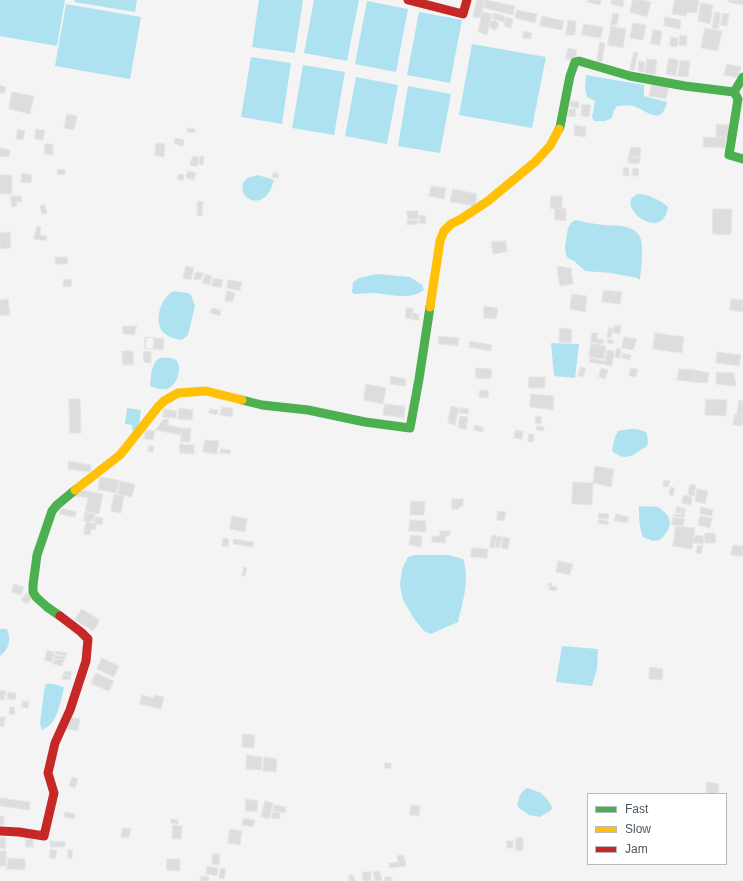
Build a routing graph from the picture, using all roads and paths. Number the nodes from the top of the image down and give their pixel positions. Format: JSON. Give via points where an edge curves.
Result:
{"nodes":[{"id":1,"x":408,"y":0,"type":"edge"},
{"id":2,"x":467,"y":0,"type":"edge"},
{"id":3,"x":743,"y":76,"type":"edge"},
{"id":4,"x":734,"y":92,"type":"junction"},
{"id":5,"x":743,"y":159,"type":"edge"},
{"id":6,"x":0,"y":832,"type":"edge"}],
"edges":[{"from":1,"to":2,"type":"street","via":[[463,14]]},
{"from":3,"to":4,"type":"street"},
{"from":4,"to":5,"type":"street","via":[[738,99],[729,155]]},
{"from":4,"to":6,"type":"street","via":[[630,76],[575,62],[560,127],[550,146],[535,162],[488,201],[444,231],[438,252],[410,428],[262,404],[206,391],[178,393],[158,407],[120,455],[57,504],[52,510],[37,555],[33,592],[47,607],[88,639],[86,661],[70,710],[55,743],[48,773],[54,793],[44,836]]}]}
